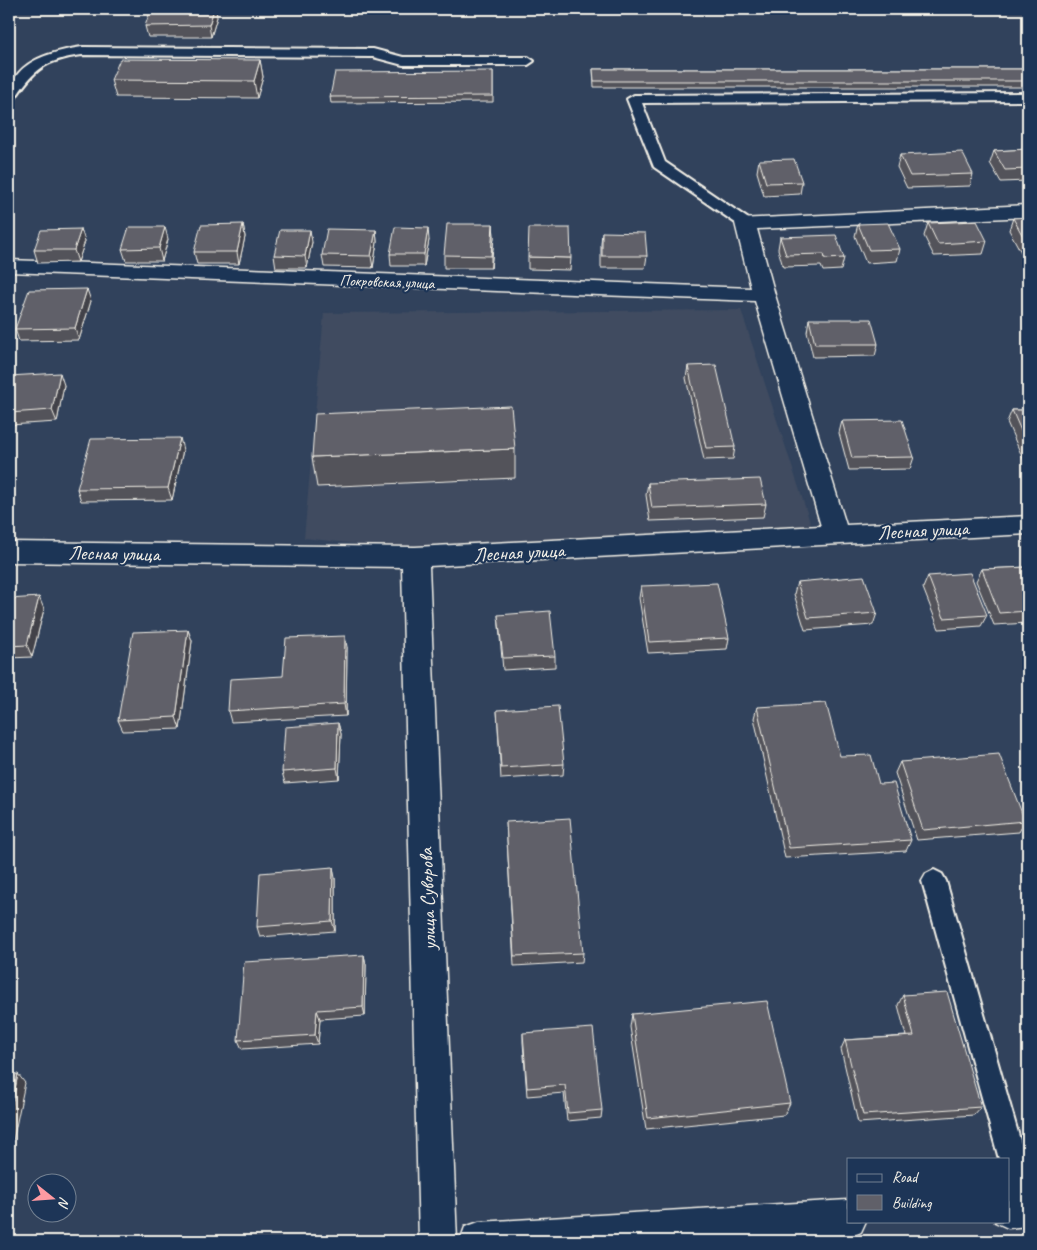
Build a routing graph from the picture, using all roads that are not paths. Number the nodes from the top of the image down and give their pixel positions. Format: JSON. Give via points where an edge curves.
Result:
{"nodes":[{"id":1,"x":528,"y":61,"type":"dead end"},
{"id":2,"x":9,"y":97,"type":"edge"},
{"id":3,"x":1028,"y":97,"type":"edge"},
{"id":4,"x":1028,"y":211,"type":"edge"},
{"id":5,"x":745,"y":223,"type":"junction"},
{"id":6,"x":9,"y":266,"type":"edge"},
{"id":7,"x":764,"y":295,"type":"junction"},
{"id":8,"x":1028,"y":525,"type":"edge"},
{"id":9,"x":836,"y":535,"type":"junction"},
{"id":10,"x":9,"y":552,"type":"edge"},
{"id":11,"x":415,"y":557,"type":"junction"},
{"id":12,"x":934,"y":881,"type":"dead end"},
{"id":13,"x":1008,"y":1158,"type":"edge"},
{"id":14,"x":1010,"y":1167,"type":"edge"},
{"id":15,"x":1021,"y":1208,"type":"edge"},
{"id":16,"x":847,"y":1218,"type":"edge"},
{"id":17,"x":438,"y":1241,"type":"edge"},
{"id":18,"x":479,"y":1241,"type":"edge"}],
"edges":[{"from":1,"to":2,"type":"lane","via":[[403,61],[374,53],[82,51],[62,53],[33,65],[22,75]]},
{"from":3,"to":5,"type":"lane","via":[[634,99],[659,164]]},
{"from":4,"to":5,"type":"street"},
{"from":5,"to":7,"type":"street"},
{"from":6,"to":7,"type":"street","name":"Покровская улица"},
{"from":7,"to":9,"type":"street"},
{"from":8,"to":9,"type":"street","name":"Лесная улица"},
{"from":9,"to":11,"type":"street","name":"Лесная улица"},
{"from":10,"to":11,"type":"street","name":"Лесная улица"},
{"from":11,"to":17,"type":"street","name":"улица Суворова"},
{"from":12,"to":13,"type":"lane"},
{"from":14,"to":15,"type":"lane"},
{"from":16,"to":18,"type":"street"}]}
